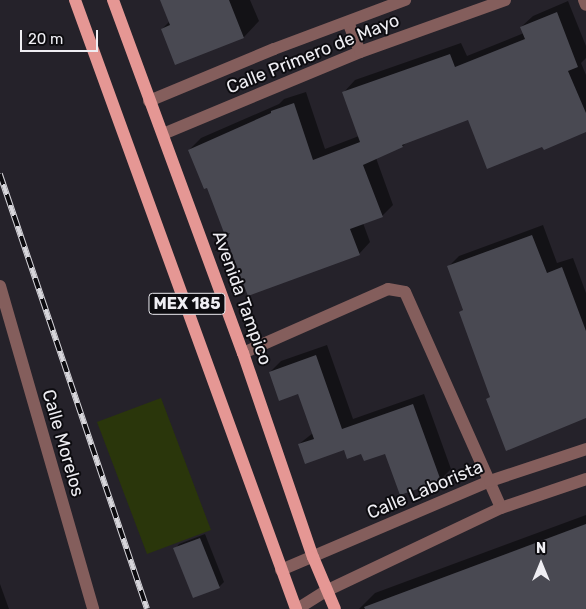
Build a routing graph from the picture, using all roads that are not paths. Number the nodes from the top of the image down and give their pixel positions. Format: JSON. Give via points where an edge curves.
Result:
{"nodes":[{"id":1,"x":75,"y":0,"type":"edge"},
{"id":2,"x":113,"y":0,"type":"edge"},
{"id":3,"x":405,"y":0,"type":"edge"},
{"id":4,"x":505,"y":0,"type":"edge"},
{"id":5,"x":584,"y":0,"type":"edge"},
{"id":6,"x":586,"y":5,"type":"edge"},
{"id":7,"x":348,"y":22,"type":"junction"},
{"id":8,"x":360,"y":52,"type":"junction"},
{"id":9,"x":149,"y":101,"type":"junction"},
{"id":10,"x":163,"y":134,"type":"junction"},
{"id":11,"x":0,"y":286,"type":"edge"},
{"id":12,"x":243,"y":353,"type":"junction"},
{"id":13,"x":586,"y":448,"type":"edge"},
{"id":14,"x":586,"y":479,"type":"edge"},
{"id":15,"x":490,"y":481,"type":"junction"},
{"id":16,"x":501,"y":508,"type":"junction"},
{"id":17,"x":313,"y":557,"type":"junction"},
{"id":18,"x":281,"y":570,"type":"junction"},
{"id":19,"x":328,"y":590,"type":"junction"},
{"id":20,"x":93,"y":609,"type":"edge"},
{"id":21,"x":297,"y":609,"type":"edge"},
{"id":22,"x":335,"y":609,"type":"edge"}],
"edges":[{"from":1,"to":18,"type":"main road","number":"MEX 185","via":[[213,374]]},
{"from":2,"to":9,"type":"main road","name":"Avenida Tampico","number":"MEX 185"},
{"from":3,"to":7,"type":"street","name":"Calle Primero de Mayo"},
{"from":4,"to":8,"type":"street","name":"Calle Primero de Mayo"},
{"from":5,"to":6,"type":"street"},
{"from":7,"to":8,"type":"street"},
{"from":7,"to":9,"type":"street","name":"Calle Primero de Mayo"},
{"from":8,"to":10,"type":"street","name":"Calle Primero de Mayo"},
{"from":9,"to":10,"type":"main road","name":"Avenida Tampico","number":"MEX 185"},
{"from":10,"to":12,"type":"main road","name":"Avenida Tampico","number":"MEX 185"},
{"from":11,"to":20,"type":"street","name":"Calle Morelos"},
{"from":12,"to":15,"type":"street","via":[[388,289],[405,292]]},
{"from":12,"to":17,"type":"main road","name":"Avenida Tampico","number":"MEX 185"},
{"from":13,"to":15,"type":"street","name":"Calle Laborista"},
{"from":14,"to":16,"type":"street"},
{"from":15,"to":16,"type":"street"},
{"from":15,"to":17,"type":"street","name":"Calle Laborista"},
{"from":16,"to":19,"type":"street"},
{"from":17,"to":18,"type":"street","name":"Calle Laborista"},
{"from":17,"to":19,"type":"main road","name":"Avenida Tampico","number":"MEX 185"},
{"from":18,"to":21,"type":"main road","number":"MEX 185"},
{"from":19,"to":21,"type":"street"},
{"from":19,"to":22,"type":"main road","name":"Avenida Tampico","number":"MEX 185"}]}
